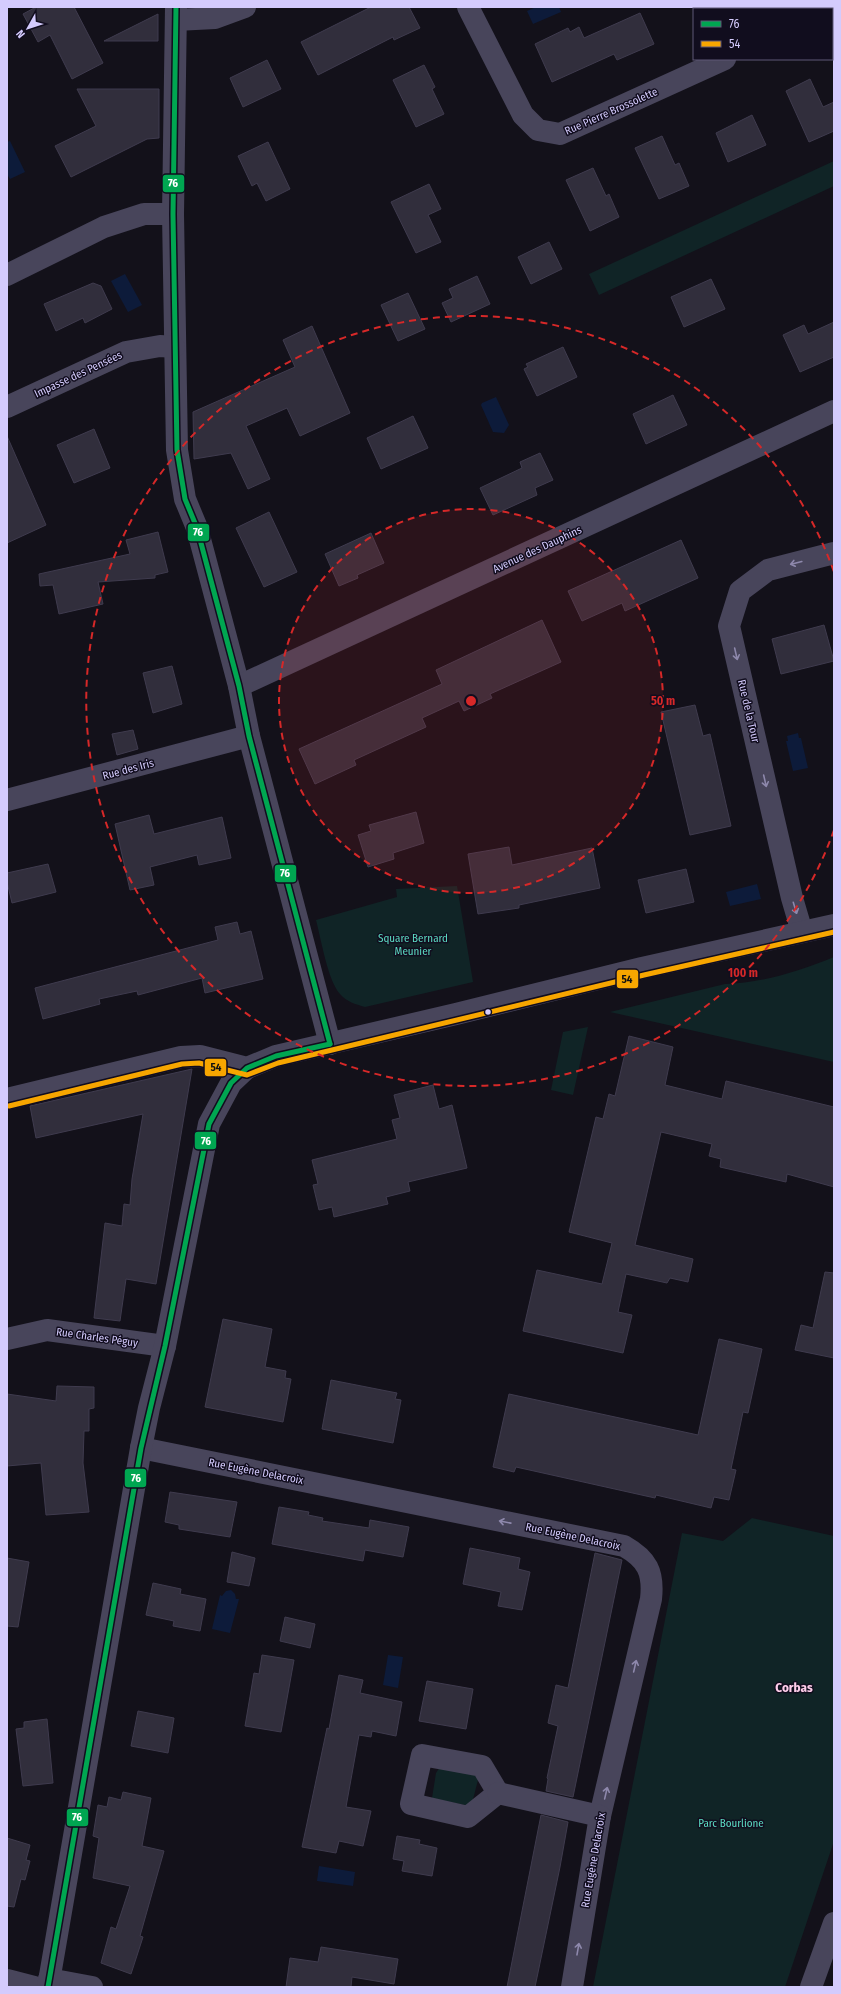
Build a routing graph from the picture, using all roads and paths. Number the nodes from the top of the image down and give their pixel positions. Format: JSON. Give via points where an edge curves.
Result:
{"nodes":[{"id":1,"x":245,"y":7,"type":"edge"},
{"id":2,"x":468,"y":7,"type":"edge"},
{"id":3,"x":176,"y":13,"type":"edge"},
{"id":4,"x":723,"y":60,"type":"edge"},
{"id":5,"x":173,"y":214,"type":"junction"},
{"id":6,"x":7,"y":275,"type":"edge"},
{"id":7,"x":174,"y":347,"type":"junction"},
{"id":8,"x":7,"y":407,"type":"edge"},
{"id":9,"x":834,"y":411,"type":"edge"},
{"id":10,"x":834,"y":553,"type":"edge"},
{"id":11,"x":239,"y":686,"type":"junction"},
{"id":12,"x":249,"y":736,"type":"junction"},
{"id":13,"x":7,"y":800,"type":"edge"},
{"id":14,"x":834,"y":925,"type":"edge"},
{"id":15,"x":802,"y":932,"type":"junction"},
{"id":16,"x":330,"y":1044,"type":"junction"},
{"id":17,"x":247,"y":1068,"type":"junction"},
{"id":18,"x":7,"y":1099,"type":"edge"},
{"id":19,"x":7,"y":1339,"type":"edge"},
{"id":20,"x":164,"y":1346,"type":"junction"},
{"id":21,"x":141,"y":1448,"type":"junction"},
{"id":22,"x":498,"y":1793,"type":"dead end"},
{"id":23,"x":600,"y":1816,"type":"junction"},
{"id":24,"x":834,"y":1923,"type":"edge"},
{"id":25,"x":7,"y":1980,"type":"edge"},
{"id":26,"x":44,"y":1984,"type":"edge"},
{"id":27,"x":92,"y":1987,"type":"edge"},
{"id":28,"x":572,"y":1987,"type":"edge"},
{"id":29,"x":811,"y":1987,"type":"edge"}],
"edges":[{"from":1,"to":3,"type":"street","via":[[215,18]]},
{"from":2,"to":4,"type":"street","name":"Rue Pierre Brossolette","via":[[523,115],[538,130],[560,134]]},
{"from":3,"to":5,"type":"street"},
{"from":5,"to":6,"type":"street","via":[[144,214],[104,227]]},
{"from":5,"to":7,"type":"street"},
{"from":7,"to":8,"type":"street","name":"Impasse des Pensées","via":[[160,346],[126,352]]},
{"from":7,"to":11,"type":"street","via":[[177,450],[185,499],[197,528]]},
{"from":9,"to":11,"type":"street","name":"Avenue des Dauphins"},
{"from":10,"to":15,"type":"street","name":"Rue de la Tour","one_way":true,"via":[[768,570],[740,591],[729,626]]},
{"from":11,"to":12,"type":"street"},
{"from":12,"to":13,"type":"street","name":"Rue des Iris"},
{"from":12,"to":16,"type":"street"},
{"from":14,"to":15,"type":"street"},
{"from":15,"to":16,"type":"street"},
{"from":16,"to":17,"type":"street","via":[[276,1056]]},
{"from":17,"to":18,"type":"street","via":[[200,1056],[181,1057]]},
{"from":17,"to":20,"type":"street","via":[[231,1083],[209,1124]]},
{"from":19,"to":20,"type":"street","name":"Rue Charles Péguy","via":[[47,1330]]},
{"from":20,"to":21,"type":"street"},
{"from":23,"to":21,"type":"street","name":"Rue Eugène Delacroix","one_way":true,"via":[[651,1599],[653,1581],[648,1568],[637,1553],[624,1546]]},
{"from":21,"to":26,"type":"street"},
{"from":22,"to":23,"type":"street"},
{"from":28,"to":23,"type":"street","name":"Rue Eugène Delacroix","one_way":true},
{"from":24,"to":29,"type":"street"},
{"from":25,"to":26,"type":"street"},
{"from":26,"to":27,"type":"street"}]}
